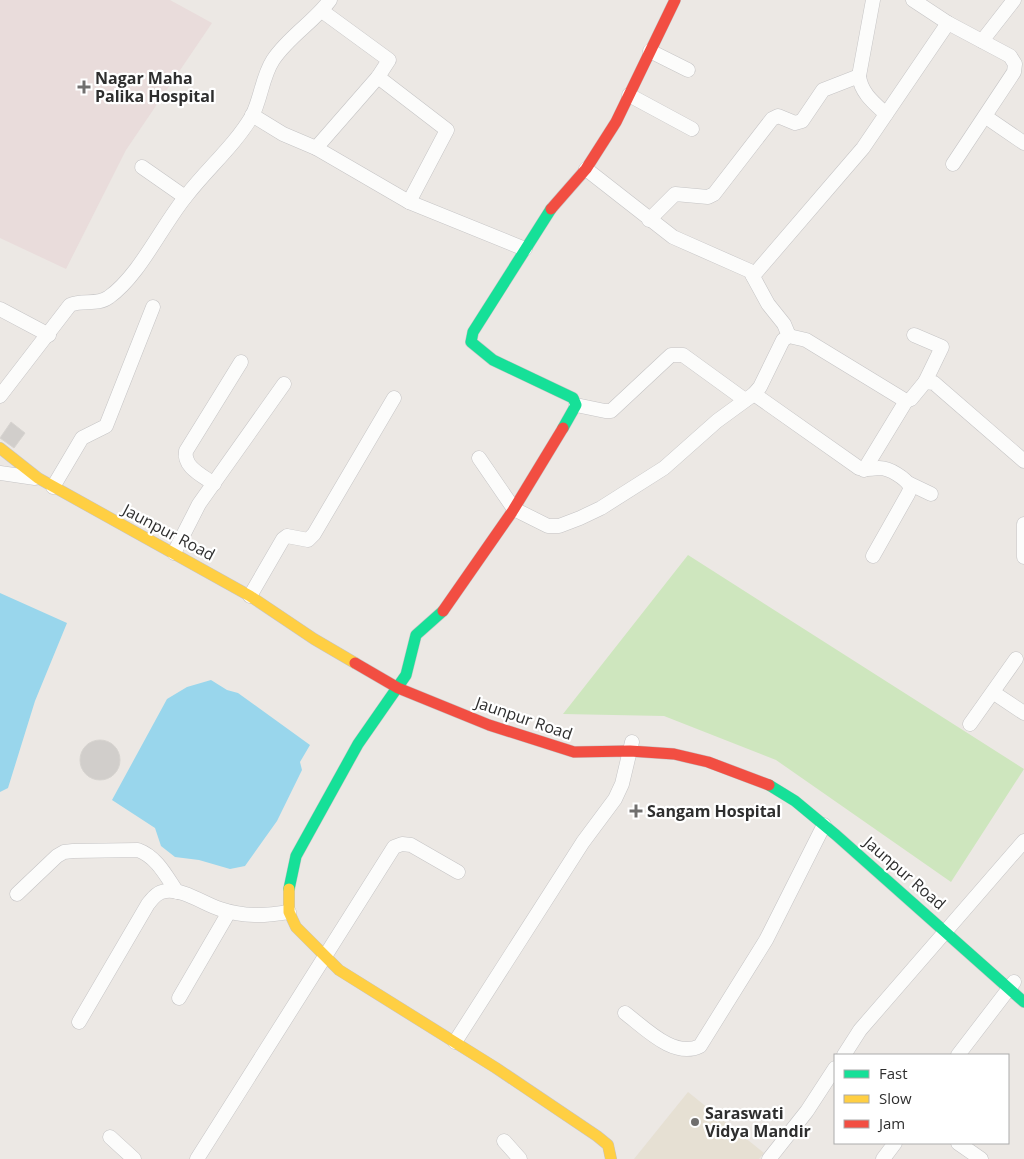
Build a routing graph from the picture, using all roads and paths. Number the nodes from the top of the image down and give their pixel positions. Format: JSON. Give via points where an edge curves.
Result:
{"nodes":[{"id":1,"x":330,"y":0,"type":"edge"},
{"id":2,"x":675,"y":0,"type":"edge"},
{"id":3,"x":873,"y":0,"type":"edge"},
{"id":4,"x":913,"y":0,"type":"edge"},
{"id":5,"x":1014,"y":0,"type":"edge"},
{"id":6,"x":322,"y":11,"type":"junction"},
{"id":7,"x":948,"y":22,"type":"junction"},
{"id":8,"x":982,"y":41,"type":"junction"},
{"id":9,"x":650,"y":51,"type":"junction"},
{"id":10,"x":688,"y":70,"type":"dead end"},
{"id":11,"x":859,"y":76,"type":"junction"},
{"id":12,"x":378,"y":77,"type":"junction"},
{"id":13,"x":629,"y":95,"type":"junction"},
{"id":14,"x":886,"y":114,"type":"junction"},
{"id":15,"x":252,"y":115,"type":"junction"},
{"id":16,"x":986,"y":117,"type":"junction"},
{"id":17,"x":692,"y":129,"type":"dead end"},
{"id":18,"x":1024,"y":143,"type":"edge"},
{"id":19,"x":316,"y":148,"type":"junction"},
{"id":20,"x":953,"y":164,"type":"dead end"},
{"id":21,"x":142,"y":166,"type":"dead end"},
{"id":22,"x":586,"y":169,"type":"junction"},
{"id":23,"x":186,"y":196,"type":"junction"},
{"id":24,"x":409,"y":202,"type":"junction"},
{"id":25,"x":649,"y":220,"type":"junction"},
{"id":26,"x":525,"y":250,"type":"junction"},
{"id":27,"x":753,"y":276,"type":"junction"},
{"id":28,"x":154,"y":307,"type":"dead end"},
{"id":29,"x":0,"y":310,"type":"edge"},
{"id":30,"x":49,"y":335,"type":"junction"},
{"id":31,"x":914,"y":335,"type":"dead end"},
{"id":32,"x":789,"y":336,"type":"junction"},
{"id":33,"x":241,"y":362,"type":"dead end"},
{"id":34,"x":924,"y":382,"type":"junction"},
{"id":35,"x":284,"y":384,"type":"dead end"},
{"id":36,"x":0,"y":396,"type":"edge"},
{"id":37,"x":749,"y":397,"type":"junction"},
{"id":38,"x":394,"y":398,"type":"dead end"},
{"id":39,"x":906,"y":401,"type":"junction"},
{"id":40,"x":576,"y":404,"type":"junction"},
{"id":41,"x":0,"y":448,"type":"edge"},
{"id":42,"x":479,"y":458,"type":"dead end"},
{"id":43,"x":1024,"y":461,"type":"edge"},
{"id":44,"x":864,"y":470,"type":"junction"},
{"id":45,"x":0,"y":473,"type":"edge"},
{"id":46,"x":38,"y":478,"type":"junction"},
{"id":47,"x":908,"y":483,"type":"junction"},
{"id":48,"x":214,"y":484,"type":"junction"},
{"id":49,"x":53,"y":487,"type":"junction"},
{"id":50,"x":931,"y":494,"type":"dead end"},
{"id":51,"x":514,"y":508,"type":"junction"},
{"id":52,"x":1024,"y":524,"type":"edge"},
{"id":53,"x":174,"y":553,"type":"junction"},
{"id":54,"x":873,"y":556,"type":"dead end"},
{"id":55,"x":1024,"y":557,"type":"edge"},
{"id":56,"x":250,"y":596,"type":"junction"},
{"id":57,"x":1016,"y":659,"type":"dead end"},
{"id":58,"x":398,"y":688,"type":"junction"},
{"id":59,"x":994,"y":693,"type":"junction"},
{"id":60,"x":1024,"y":713,"type":"edge"},
{"id":61,"x":970,"y":724,"type":"dead end"},
{"id":62,"x":571,"y":740,"type":"dead end"},
{"id":63,"x":587,"y":740,"type":"dead end"},
{"id":64,"x":554,"y":744,"type":"junction"},
{"id":65,"x":631,"y":746,"type":"junction"},
{"id":66,"x":734,"y":759,"type":"dead end"},
{"id":67,"x":757,"y":768,"type":"dead end"},
{"id":68,"x":805,"y":793,"type":"dead end"},
{"id":69,"x":824,"y":825,"type":"junction"},
{"id":70,"x":1024,"y":841,"type":"edge"},
{"id":71,"x":458,"y":872,"type":"dead end"},
{"id":72,"x":902,"y":878,"type":"dead end"},
{"id":73,"x":177,"y":892,"type":"junction"},
{"id":74,"x":17,"y":894,"type":"dead end"},
{"id":75,"x":229,"y":912,"type":"junction"},
{"id":76,"x":289,"y":912,"type":"junction"},
{"id":77,"x":948,"y":926,"type":"junction"},
{"id":78,"x":324,"y":955,"type":"junction"},
{"id":79,"x":1019,"y":986,"type":"edge"},
{"id":80,"x":179,"y":998,"type":"dead end"},
{"id":81,"x":1024,"y":1002,"type":"edge"},
{"id":82,"x":625,"y":1013,"type":"dead end"},
{"id":83,"x":79,"y":1022,"type":"dead end"},
{"id":84,"x":455,"y":1042,"type":"junction"},
{"id":85,"x":845,"y":1054,"type":"edge"},
{"id":86,"x":959,"y":1054,"type":"edge"},
{"id":87,"x":834,"y":1070,"type":"edge"},
{"id":88,"x":110,"y":1137,"type":"dead end"},
{"id":89,"x":504,"y":1141,"type":"dead end"},
{"id":90,"x":894,"y":1144,"type":"edge"},
{"id":91,"x":959,"y":1144,"type":"edge"},
{"id":92,"x":134,"y":1159,"type":"edge"},
{"id":93,"x":197,"y":1159,"type":"edge"},
{"id":94,"x":520,"y":1159,"type":"edge"},
{"id":95,"x":611,"y":1159,"type":"edge"},
{"id":96,"x":769,"y":1159,"type":"edge"},
{"id":97,"x":883,"y":1159,"type":"edge"},
{"id":98,"x":981,"y":1159,"type":"edge"}],
"edges":[{"from":1,"to":6,"type":"street"},
{"from":2,"to":9,"type":"street"},
{"from":3,"to":11,"type":"street"},
{"from":4,"to":7,"type":"street"},
{"from":5,"to":8,"type":"street"},
{"from":6,"to":12,"type":"street","via":[[388,57],[389,64]]},
{"from":6,"to":15,"type":"street","via":[[298,31],[272,62]]},
{"from":7,"to":8,"type":"street"},
{"from":7,"to":14,"type":"street"},
{"from":8,"to":16,"type":"street","via":[[1010,56],[1015,64],[1014,72]]},
{"from":9,"to":10,"type":"street"},
{"from":9,"to":13,"type":"street"},
{"from":11,"to":14,"type":"street","via":[[865,93]]},
{"from":11,"to":25,"type":"street","via":[[823,90],[802,122],[795,123],[778,116],[772,119],[714,194],[708,197],[675,194]]},
{"from":12,"to":19,"type":"street"},
{"from":12,"to":24,"type":"street","via":[[447,130]]},
{"from":13,"to":17,"type":"street"},
{"from":13,"to":22,"type":"street"},
{"from":14,"to":27,"type":"street","via":[[863,148]]},
{"from":15,"to":19,"type":"street"},
{"from":15,"to":23,"type":"street"},
{"from":16,"to":18,"type":"street"},
{"from":16,"to":20,"type":"street"},
{"from":19,"to":24,"type":"street"},
{"from":21,"to":23,"type":"street"},
{"from":22,"to":25,"type":"street"},
{"from":22,"to":26,"type":"street","via":[[551,208]]},
{"from":23,"to":30,"type":"street","via":[[123,286],[103,301],[82,301],[70,305]]},
{"from":24,"to":26,"type":"street"},
{"from":25,"to":27,"type":"street","via":[[679,241],[745,268]]},
{"from":26,"to":40,"type":"street","via":[[473,332],[471,342],[491,359],[566,393]]},
{"from":27,"to":32,"type":"street"},
{"from":28,"to":49,"type":"street","via":[[106,426],[82,438]]},
{"from":29,"to":30,"type":"street"},
{"from":30,"to":36,"type":"street"},
{"from":31,"to":34,"type":"street","via":[[942,347]]},
{"from":32,"to":37,"type":"street","via":[[783,340],[760,387]]},
{"from":32,"to":39,"type":"street","via":[[806,340]]},
{"from":33,"to":48,"type":"street","via":[[186,451],[188,464]]},
{"from":34,"to":39,"type":"street"},
{"from":34,"to":43,"type":"street","via":[[940,387]]},
{"from":35,"to":48,"type":"street"},
{"from":37,"to":40,"type":"street","via":[[677,354],[671,355],[611,411]]},
{"from":37,"to":44,"type":"street"},
{"from":37,"to":51,"type":"street","via":[[717,420],[664,468],[601,508],[559,526],[548,526]]},
{"from":38,"to":56,"type":"street","via":[[314,534],[308,540],[287,536],[283,539]]},
{"from":39,"to":44,"type":"street"},
{"from":40,"to":51,"type":"street"},
{"from":41,"to":46,"type":"street","name":"Jaunpur Road"},
{"from":42,"to":51,"type":"street"},
{"from":44,"to":47,"type":"street","via":[[886,469]]},
{"from":45,"to":46,"type":"street"},
{"from":46,"to":49,"type":"street","name":"Jaunpur Road"},
{"from":47,"to":50,"type":"street"},
{"from":47,"to":54,"type":"street","via":[[911,487],[908,494]]},
{"from":48,"to":53,"type":"street","via":[[191,518]]},
{"from":49,"to":53,"type":"street","name":"Jaunpur Road"},
{"from":51,"to":58,"type":"street","via":[[448,606],[416,635],[410,665]]},
{"from":52,"to":55,"type":"street"},
{"from":53,"to":56,"type":"street","name":"Jaunpur Road"},
{"from":56,"to":58,"type":"street","name":"Jaunpur Road","via":[[314,639]]},
{"from":57,"to":59,"type":"street"},
{"from":58,"to":64,"type":"street","name":"Jaunpur Road","via":[[489,725]]},
{"from":58,"to":76,"type":"street","via":[[358,744],[296,856],[287,896]]},
{"from":59,"to":60,"type":"street"},
{"from":59,"to":61,"type":"street"},
{"from":62,"to":64,"type":"street"},
{"from":63,"to":65,"type":"street"},
{"from":64,"to":65,"type":"street","name":"Jaunpur Road","via":[[580,752]]},
{"from":65,"to":66,"type":"street","via":[[687,745]]},
{"from":65,"to":69,"type":"street","name":"Jaunpur Road","via":[[690,757],[744,775],[787,796]]},
{"from":65,"to":84,"type":"street","via":[[615,799],[583,842]]},
{"from":67,"to":68,"type":"street"},
{"from":69,"to":77,"type":"street","name":"Jaunpur Road"},
{"from":69,"to":82,"type":"street","via":[[766,940],[700,1046],[681,1050]]},
{"from":70,"to":77,"type":"street"},
{"from":71,"to":78,"type":"street","via":[[410,846],[394,847]]},
{"from":72,"to":77,"type":"street"},
{"from":73,"to":74,"type":"street","via":[[156,860],[138,850],[64,852]]},
{"from":73,"to":75,"type":"street"},
{"from":73,"to":83,"type":"street","via":[[166,890],[157,893],[148,904]]},
{"from":75,"to":76,"type":"street","via":[[263,916]]},
{"from":75,"to":80,"type":"street"},
{"from":76,"to":78,"type":"street","via":[[296,927]]},
{"from":77,"to":79,"type":"street"},
{"from":77,"to":85,"type":"street","via":[[860,1030]]},
{"from":78,"to":84,"type":"street","via":[[339,970]]},
{"from":78,"to":93,"type":"street"},
{"from":79,"to":81,"type":"street"},
{"from":79,"to":86,"type":"street"},
{"from":84,"to":95,"type":"street","via":[[597,1136],[608,1146]]},
{"from":87,"to":96,"type":"street","via":[[807,1111]]},
{"from":88,"to":92,"type":"street"},
{"from":89,"to":94,"type":"street"},
{"from":90,"to":97,"type":"street"},
{"from":91,"to":98,"type":"street"}]}
